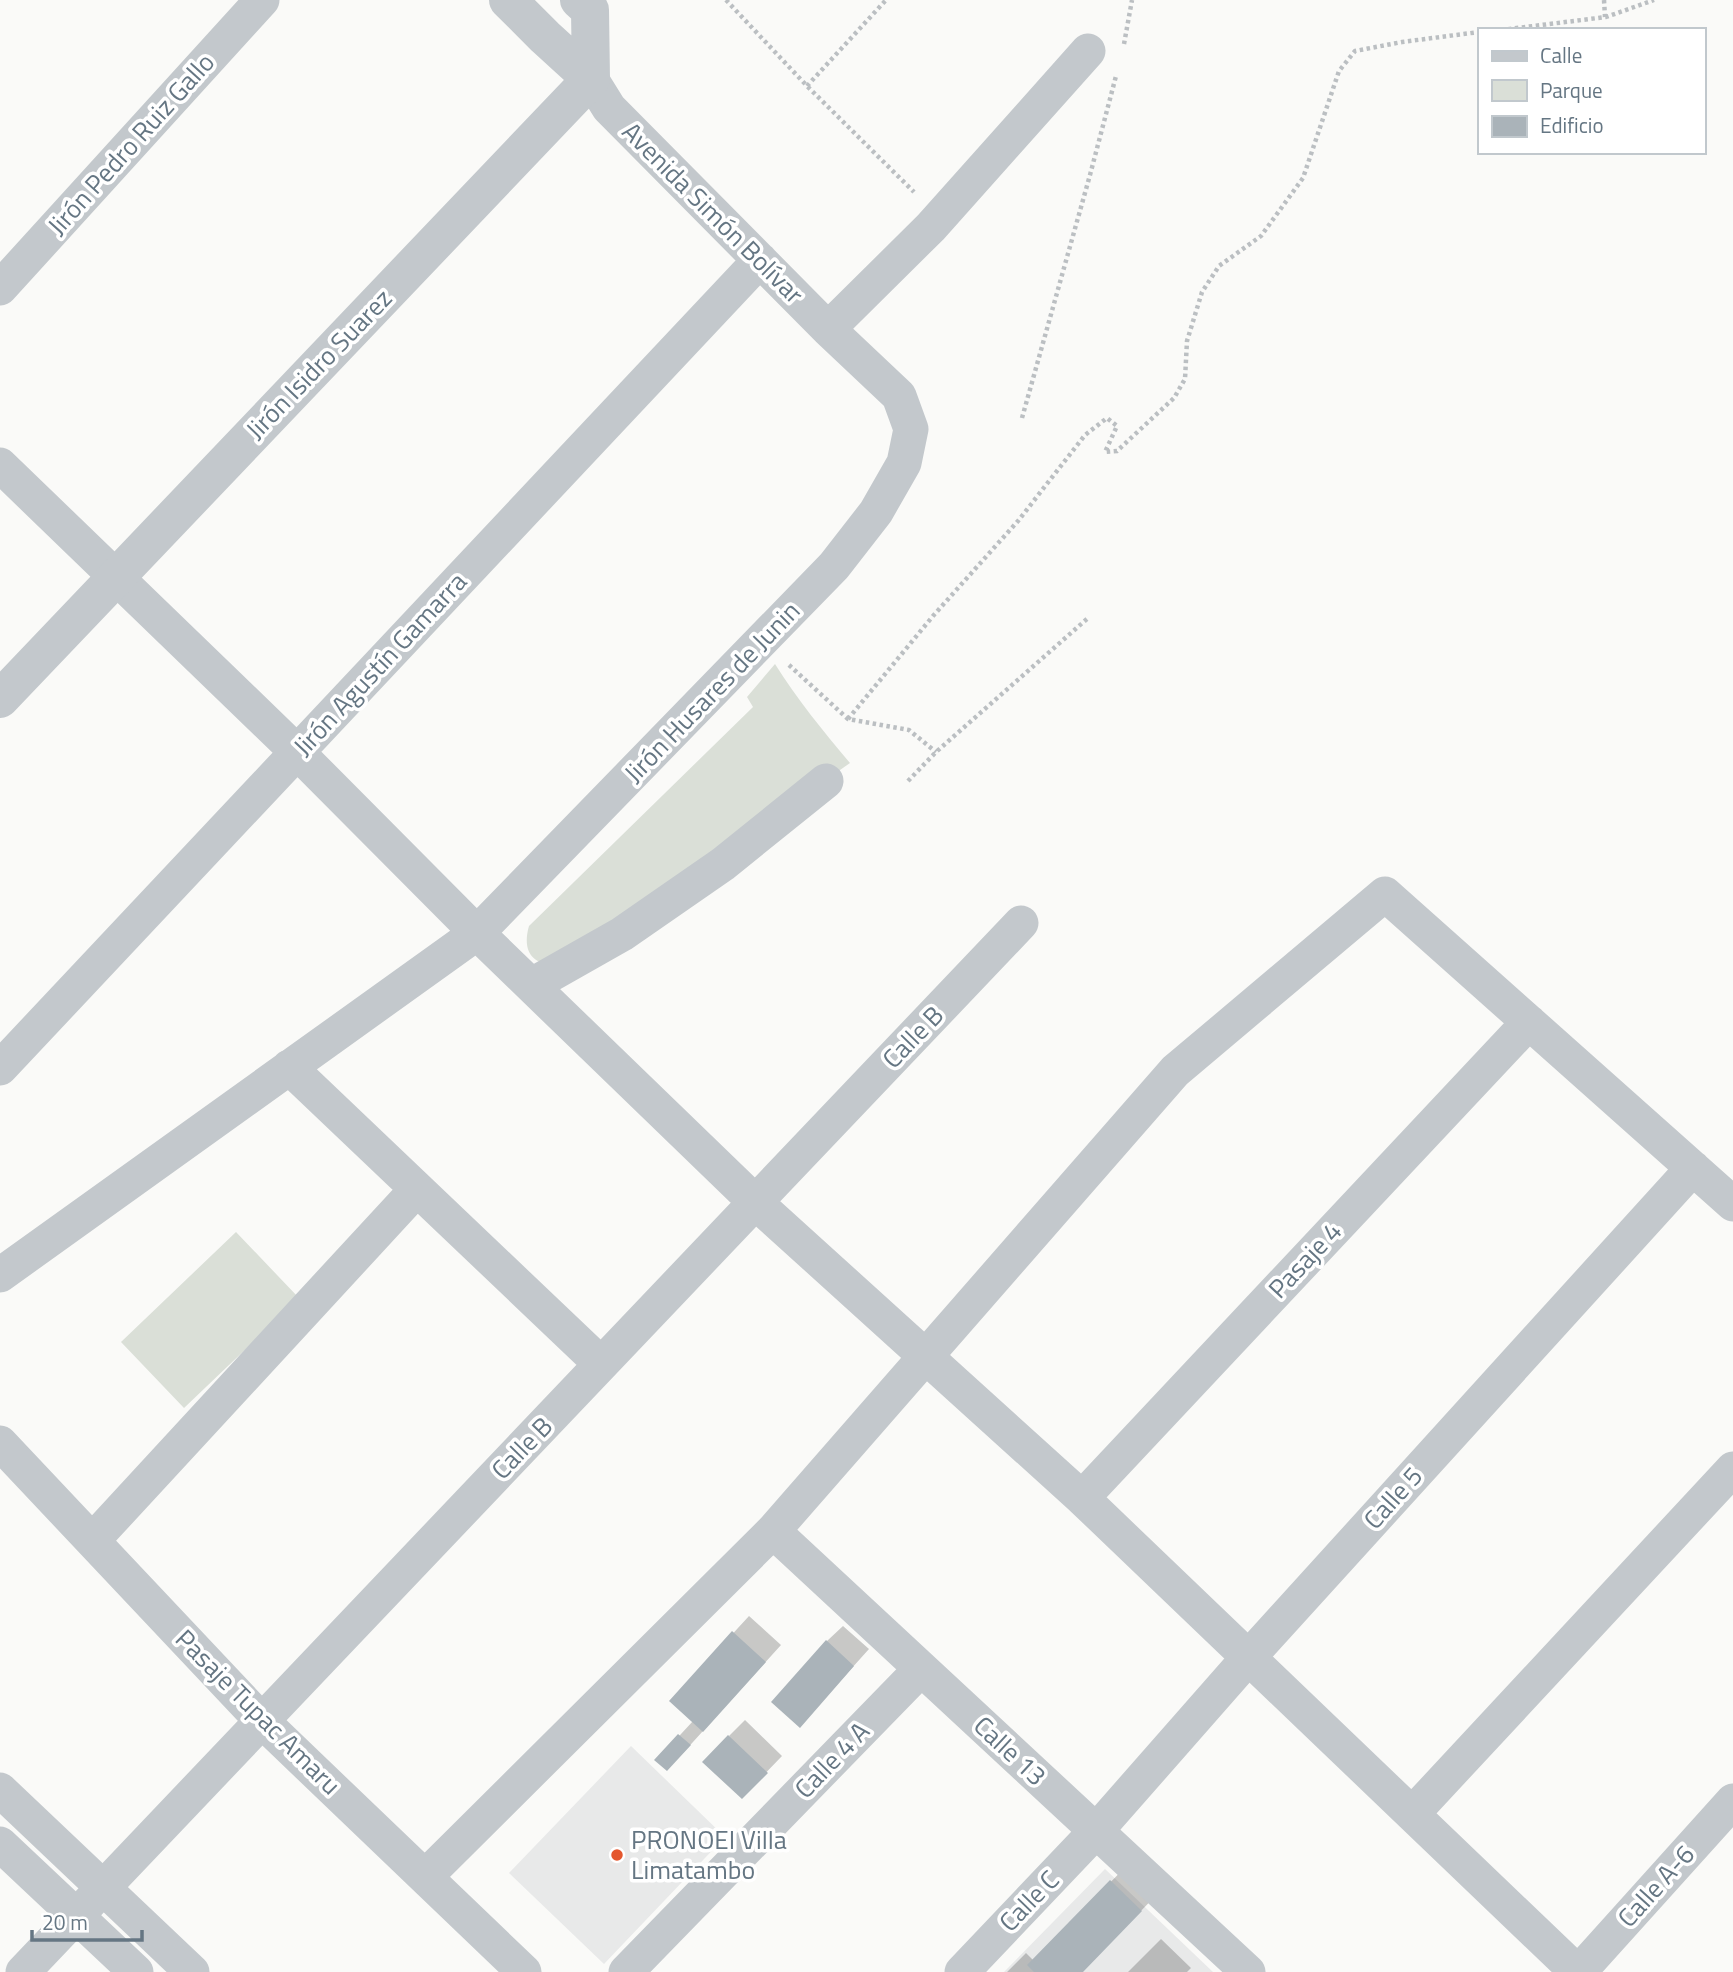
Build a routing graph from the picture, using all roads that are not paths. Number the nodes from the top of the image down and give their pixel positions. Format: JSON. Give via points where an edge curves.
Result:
{"nodes":[{"id":1,"x":262,"y":0,"type":"edge"},
{"id":2,"x":508,"y":0,"type":"edge"},
{"id":3,"x":584,"y":5,"type":"edge"},
{"id":4,"x":1088,"y":51,"type":"dead end"},
{"id":5,"x":591,"y":79,"type":"junction"},
{"id":6,"x":761,"y":260,"type":"junction"},
{"id":7,"x":0,"y":288,"type":"edge"},
{"id":8,"x":828,"y":329,"type":"junction"},
{"id":9,"x":911,"y":429,"type":"joint"},
{"id":10,"x":0,"y":465,"type":"edge"},
{"id":11,"x":115,"y":577,"type":"junction"},
{"id":12,"x":0,"y":699,"type":"edge"},
{"id":13,"x":297,"y":752,"type":"junction"},
{"id":14,"x":826,"y":781,"type":"dead end"},
{"id":15,"x":1021,"y":923,"type":"dead end"},
{"id":16,"x":478,"y":933,"type":"junction"},
{"id":17,"x":532,"y":985,"type":"junction"},
{"id":18,"x":1529,"y":1022,"type":"junction"},
{"id":19,"x":289,"y":1067,"type":"junction"},
{"id":20,"x":0,"y":1068,"type":"edge"},
{"id":21,"x":1693,"y":1168,"type":"junction"},
{"id":22,"x":417,"y":1189,"type":"junction"},
{"id":23,"x":755,"y":1202,"type":"junction"},
{"id":24,"x":1733,"y":1204,"type":"edge"},
{"id":25,"x":0,"y":1275,"type":"edge"},
{"id":26,"x":925,"y":1357,"type":"junction"},
{"id":27,"x":601,"y":1364,"type":"junction"},
{"id":28,"x":0,"y":1443,"type":"edge"},
{"id":29,"x":1733,"y":1469,"type":"edge"},
{"id":30,"x":1082,"y":1498,"type":"junction"},
{"id":31,"x":772,"y":1531,"type":"junction"},
{"id":32,"x":93,"y":1540,"type":"junction"},
{"id":33,"x":1248,"y":1658,"type":"junction"},
{"id":34,"x":921,"y":1669,"type":"junction"},
{"id":35,"x":262,"y":1721,"type":"junction"},
{"id":36,"x":0,"y":1790,"type":"edge"},
{"id":37,"x":1733,"y":1801,"type":"edge"},
{"id":38,"x":1412,"y":1814,"type":"junction"},
{"id":39,"x":1096,"y":1831,"type":"junction"},
{"id":40,"x":0,"y":1843,"type":"edge"},
{"id":41,"x":426,"y":1876,"type":"junction"},
{"id":42,"x":102,"y":1888,"type":"junction"},
{"id":43,"x":76,"y":1916,"type":"junction"},
{"id":44,"x":23,"y":1972,"type":"edge"},
{"id":45,"x":135,"y":1972,"type":"edge"},
{"id":46,"x":192,"y":1972,"type":"edge"},
{"id":47,"x":524,"y":1972,"type":"edge"},
{"id":48,"x":626,"y":1972,"type":"edge"},
{"id":49,"x":962,"y":1972,"type":"edge"},
{"id":50,"x":1248,"y":1972,"type":"edge"},
{"id":51,"x":1578,"y":1972,"type":"edge"}],
"edges":[{"from":1,"to":7,"type":"street","name":"Jirón Pedro Ruiz Gallo"},
{"from":2,"to":5,"type":"street","name":"Avenida Simón Bolívar"},
{"from":3,"to":5,"type":"street"},
{"from":4,"to":8,"type":"street","via":[[940,217]]},
{"from":5,"to":6,"type":"street","name":"Avenida Simón Bolívar","via":[[609,108]]},
{"from":5,"to":11,"type":"street","name":"Jirón Isidro Suarez"},
{"from":6,"to":8,"type":"street","name":"Avenida Simón Bolívar"},
{"from":6,"to":13,"type":"street","name":"Jirón Agustín Gamarra"},
{"from":8,"to":9,"type":"street","name":"Avenida Simón Bolívar","via":[[899,396]]},
{"from":9,"to":16,"type":"street","name":"Jirón Husares de Junin","via":[[904,463],[876,512],[834,566]]},
{"from":10,"to":11,"type":"street"},
{"from":11,"to":12,"type":"street","name":"Jirón Isidro Suarez"},
{"from":11,"to":13,"type":"street"},
{"from":13,"to":16,"type":"street"},
{"from":13,"to":20,"type":"street","name":"Jirón Agustín Gamarra"},
{"from":14,"to":17,"type":"street","via":[[667,903]]},
{"from":15,"to":23,"type":"street","name":"Calle B"},
{"from":16,"to":17,"type":"street"},
{"from":16,"to":19,"type":"street","name":"Jirón Husares de Junin"},
{"from":17,"to":23,"type":"street"},
{"from":18,"to":21,"type":"street"},
{"from":18,"to":26,"type":"street","via":[[1385,894],[1175,1071]]},
{"from":18,"to":30,"type":"street","name":"Pasaje 4"},
{"from":19,"to":22,"type":"street"},
{"from":19,"to":25,"type":"street","name":"Jirón Husares de Junin"},
{"from":21,"to":24,"type":"street"},
{"from":21,"to":33,"type":"street","name":"Calle 5"},
{"from":22,"to":27,"type":"street"},
{"from":22,"to":32,"type":"street"},
{"from":23,"to":26,"type":"street"},
{"from":23,"to":27,"type":"street","name":"Calle B"},
{"from":26,"to":30,"type":"street"},
{"from":26,"to":31,"type":"street"},
{"from":27,"to":35,"type":"street","name":"Calle B"},
{"from":28,"to":32,"type":"street","name":"Pasaje Tupac Amaru"},
{"from":29,"to":38,"type":"street"},
{"from":30,"to":33,"type":"street"},
{"from":31,"to":34,"type":"street","name":"Calle 13"},
{"from":31,"to":41,"type":"street"},
{"from":32,"to":35,"type":"street","name":"Pasaje Tupac Amaru"},
{"from":33,"to":38,"type":"street"},
{"from":33,"to":39,"type":"street","name":"Calle 5"},
{"from":34,"to":39,"type":"street","name":"Calle 13"},
{"from":34,"to":48,"type":"street","name":"Calle 4 A"},
{"from":35,"to":41,"type":"street","name":"Pasaje Tupac Amaru"},
{"from":35,"to":42,"type":"street","name":"Calle B"},
{"from":36,"to":42,"type":"street"},
{"from":37,"to":51,"type":"street","name":"Calle A-6"},
{"from":38,"to":51,"type":"street"},
{"from":39,"to":49,"type":"street","name":"Calle C"},
{"from":39,"to":50,"type":"street","name":"Calle 13"},
{"from":40,"to":43,"type":"street"},
{"from":41,"to":47,"type":"street","name":"Pasaje Tupac Amaru"},
{"from":42,"to":43,"type":"street","name":"Calle B"},
{"from":42,"to":46,"type":"street"},
{"from":43,"to":44,"type":"street","name":"Calle B"},
{"from":43,"to":45,"type":"street"}]}
